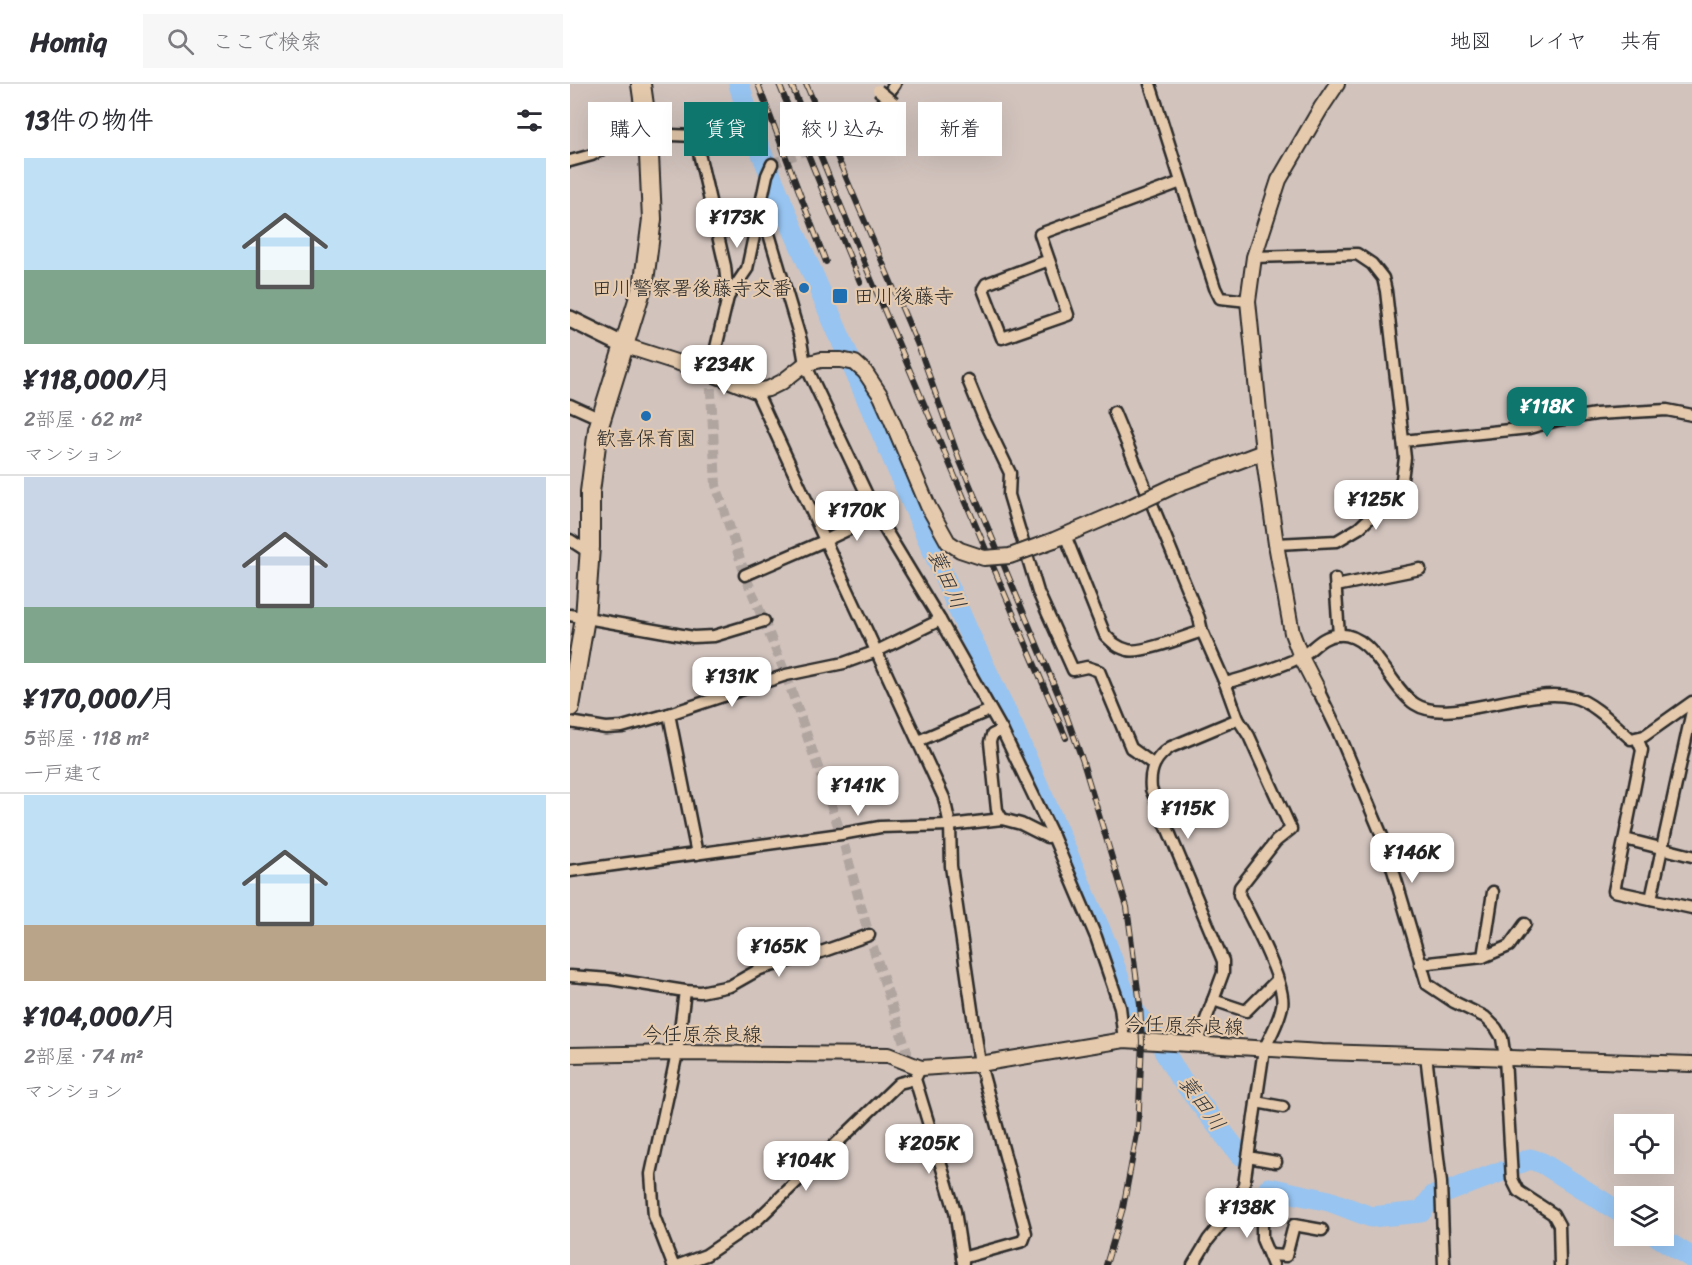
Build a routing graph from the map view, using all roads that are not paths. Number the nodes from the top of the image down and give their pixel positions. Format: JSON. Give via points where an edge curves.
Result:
{"nodes":[{"id":1,"x":641,"y":84,"type":"edge"},
{"id":2,"x":895,"y":84,"type":"edge"},
{"id":3,"x":1150,"y":84,"type":"edge"},
{"id":4,"x":1337,"y":84,"type":"edge"},
{"id":5,"x":876,"y":87,"type":"edge"},
{"id":6,"x":644,"y":102,"type":"edge"},
{"id":7,"x":882,"y":102,"type":"edge"},
{"id":8,"x":894,"y":102,"type":"edge"},
{"id":9,"x":672,"y":135,"type":"edge"},
{"id":10,"x":588,"y":156,"type":"edge"},
{"id":11,"x":649,"y":156,"type":"edge"},
{"id":12,"x":570,"y":161,"type":"edge"},
{"id":13,"x":772,"y":164,"type":"dead end"},
{"id":14,"x":1181,"y":182,"type":"junction"},
{"id":15,"x":761,"y":207,"type":"junction"},
{"id":16,"x":1254,"y":257,"type":"junction"},
{"id":17,"x":1049,"y":260,"type":"junction"},
{"id":18,"x":728,"y":297,"type":"junction"},
{"id":19,"x":1248,"y":301,"type":"junction"},
{"id":20,"x":570,"y":319,"type":"edge"},
{"id":21,"x":623,"y":345,"type":"junction"},
{"id":22,"x":805,"y":364,"type":"junction"},
{"id":23,"x":710,"y":373,"type":"junction"},
{"id":24,"x":969,"y":380,"type":"dead end"},
{"id":25,"x":756,"y":391,"type":"junction"},
{"id":26,"x":570,"y":405,"type":"edge"},
{"id":27,"x":1114,"y":412,"type":"dead end"},
{"id":28,"x":1692,"y":415,"type":"edge"},
{"id":29,"x":601,"y":419,"type":"junction"},
{"id":30,"x":1403,"y":441,"type":"junction"},
{"id":31,"x":1263,"y":452,"type":"junction"},
{"id":32,"x":877,"y":516,"type":"junction"},
{"id":33,"x":1060,"y":538,"type":"junction"},
{"id":34,"x":570,"y":540,"type":"edge"},
{"id":35,"x":824,"y":541,"type":"junction"},
{"id":36,"x":1276,"y":544,"type":"junction"},
{"id":37,"x":590,"y":553,"type":"junction"},
{"id":38,"x":1420,"y":569,"type":"dead end"},
{"id":39,"x":745,"y":574,"type":"dead end"},
{"id":40,"x":578,"y":616,"type":"edge"},
{"id":41,"x":940,"y":620,"type":"junction"},
{"id":42,"x":764,"y":621,"type":"dead end"},
{"id":43,"x":1202,"y":631,"type":"junction"},
{"id":44,"x":1339,"y":635,"type":"junction"},
{"id":45,"x":877,"y":651,"type":"junction"},
{"id":46,"x":1301,"y":657,"type":"junction"},
{"id":47,"x":1225,"y":683,"type":"junction"},
{"id":48,"x":1318,"y":690,"type":"joint"},
{"id":49,"x":1692,"y":702,"type":"edge"},
{"id":50,"x":570,"y":707,"type":"edge"},
{"id":51,"x":990,"y":710,"type":"junction"},
{"id":52,"x":1692,"y":711,"type":"edge"},
{"id":53,"x":669,"y":714,"type":"junction"},
{"id":54,"x":1238,"y":719,"type":"junction"},
{"id":55,"x":570,"y":722,"type":"edge"},
{"id":56,"x":1002,"y":730,"type":"junction"},
{"id":57,"x":1637,"y":738,"type":"junction"},
{"id":58,"x":918,"y":741,"type":"junction"},
{"id":59,"x":1154,"y":764,"type":"junction"},
{"id":60,"x":1002,"y":819,"type":"junction"},
{"id":61,"x":950,"y":825,"type":"junction"},
{"id":62,"x":1053,"y":836,"type":"junction"},
{"id":63,"x":1625,"y":839,"type":"junction"},
{"id":64,"x":1662,"y":848,"type":"junction"},
{"id":65,"x":697,"y":854,"type":"junction"},
{"id":66,"x":1692,"y":855,"type":"edge"},
{"id":67,"x":570,"y":871,"type":"edge"},
{"id":68,"x":1493,"y":892,"type":"dead end"},
{"id":69,"x":1651,"y":899,"type":"junction"},
{"id":70,"x":1692,"y":908,"type":"edge"},
{"id":71,"x":1525,"y":924,"type":"dead end"},
{"id":72,"x":869,"y":934,"type":"dead end"},
{"id":73,"x":1484,"y":957,"type":"junction"},
{"id":74,"x":1420,"y":964,"type":"junction"},
{"id":75,"x":570,"y":976,"type":"edge"},
{"id":76,"x":1277,"y":980,"type":"junction"},
{"id":77,"x":685,"y":991,"type":"junction"},
{"id":78,"x":1213,"y":1000,"type":"junction"},
{"id":79,"x":1124,"y":1040,"type":"junction"},
{"id":80,"x":1197,"y":1044,"type":"junction"},
{"id":81,"x":1264,"y":1048,"type":"junction"},
{"id":82,"x":677,"y":1053,"type":"junction"},
{"id":83,"x":570,"y":1055,"type":"edge"},
{"id":84,"x":1426,"y":1055,"type":"junction"},
{"id":85,"x":1505,"y":1058,"type":"junction"},
{"id":86,"x":980,"y":1064,"type":"junction"},
{"id":87,"x":1692,"y":1064,"type":"edge"},
{"id":88,"x":918,"y":1073,"type":"junction"},
{"id":89,"x":1256,"y":1102,"type":"junction"},
{"id":90,"x":1283,"y":1107,"type":"dead end"},
{"id":91,"x":1248,"y":1157,"type":"junction"},
{"id":92,"x":1276,"y":1162,"type":"dead end"},
{"id":93,"x":1242,"y":1198,"type":"junction"},
{"id":94,"x":1322,"y":1230,"type":"dead end"},
{"id":95,"x":1271,"y":1260,"type":"edge"},
{"id":96,"x":962,"y":1261,"type":"edge"},
{"id":97,"x":673,"y":1265,"type":"edge"},
{"id":98,"x":680,"y":1265,"type":"edge"},
{"id":99,"x":1193,"y":1265,"type":"edge"},
{"id":100,"x":1444,"y":1265,"type":"edge"},
{"id":101,"x":1560,"y":1265,"type":"edge"}],
"edges":[{"from":1,"to":6,"type":"highway"},
{"from":2,"to":7,"type":"street"},
{"from":3,"to":14,"type":"street"},
{"from":4,"to":16,"type":"main road","via":[[1280,180]]},
{"from":5,"to":8,"type":"street","bridge":true},
{"from":9,"to":18,"type":"street","via":[[695,136],[725,266]]},
{"from":10,"to":12,"type":"street"},
{"from":11,"to":21,"type":"highway","via":[[652,219],[644,281]]},
{"from":13,"to":15,"type":"street"},
{"from":14,"to":17,"type":"street","via":[[1040,234]]},
{"from":14,"to":19,"type":"street","via":[[1220,298]]},
{"from":15,"to":18,"type":"street","via":[[747,269]]},
{"from":15,"to":22,"type":"street"},
{"from":16,"to":19,"type":"main road"},
{"from":16,"to":30,"type":"street","via":[[1357,254],[1372,264],[1386,291]]},
{"from":17,"to":17,"type":"street","via":[[1068,315],[1002,338],[983,289],[986,284]]},
{"from":18,"to":23,"type":"street"},
{"from":19,"to":31,"type":"main road"},
{"from":20,"to":21,"type":"main road"},
{"from":21,"to":23,"type":"main road"},
{"from":21,"to":29,"type":"highway"},
{"from":22,"to":25,"type":"main road","via":[[782,382]]},
{"from":22,"to":32,"type":"street"},
{"from":22,"to":33,"type":"main road","bridge":true,"via":[[841,360],[855,363],[865,372],[881,396],[928,506],[948,542],[984,558],[1010,556]]},
{"from":23,"to":25,"type":"main road"},
{"from":24,"to":59,"type":"street","via":[[1010,473],[1009,495],[1038,592],[1073,670],[1087,667],[1099,671],[1131,748]]},
{"from":25,"to":35,"type":"street"},
{"from":26,"to":29,"type":"street"},
{"from":27,"to":43,"type":"street"},
{"from":28,"to":30,"type":"street","via":[[1667,411],[1596,414],[1529,429]]},
{"from":29,"to":37,"type":"highway","via":[[590,492]]},
{"from":30,"to":36,"type":"street","via":[[1402,479],[1394,495],[1359,528],[1337,541]]},
{"from":31,"to":33,"type":"main road","bridge":true,"via":[[1178,484]]},
{"from":31,"to":36,"type":"main road"},
{"from":32,"to":35,"type":"street"},
{"from":32,"to":41,"type":"street"},
{"from":33,"to":43,"type":"street","via":[[1105,635],[1115,645],[1131,651],[1145,649]]},
{"from":34,"to":37,"type":"street"},
{"from":35,"to":39,"type":"street"},
{"from":35,"to":45,"type":"street"},
{"from":36,"to":46,"type":"main road","via":[[1292,633]]},
{"from":37,"to":40,"type":"highway"},
{"from":38,"to":44,"type":"street","via":[[1335,582]]},
{"from":40,"to":42,"type":"street","via":[[693,637],[714,636]]},
{"from":40,"to":50,"type":"highway"},
{"from":41,"to":45,"type":"street"},
{"from":41,"to":51,"type":"street"},
{"from":43,"to":47,"type":"street"},
{"from":44,"to":46,"type":"street","via":[[1323,638]]},
{"from":44,"to":57,"type":"street","via":[[1366,645],[1396,686],[1428,710],[1450,712],[1536,695],[1572,697],[1588,704],[1631,739]]},
{"from":45,"to":53,"type":"street","via":[[844,663],[786,675]]},
{"from":45,"to":58,"type":"street"},
{"from":46,"to":47,"type":"street"},
{"from":46,"to":48,"type":"main road"},
{"from":47,"to":54,"type":"street"},
{"from":48,"to":74,"type":"street","via":[[1385,843]]},
{"from":49,"to":57,"type":"street"},
{"from":51,"to":56,"type":"street"},
{"from":51,"to":58,"type":"street"},
{"from":52,"to":64,"type":"street"},
{"from":53,"to":55,"type":"street","via":[[622,727]]},
{"from":53,"to":65,"type":"street"},
{"from":54,"to":59,"type":"street","via":[[1171,747]]},
{"from":54,"to":76,"type":"street","via":[[1291,829],[1276,841],[1240,887],[1239,895],[1262,939]]},
{"from":56,"to":60,"type":"street","via":[[992,735],[990,742],[997,810]]},
{"from":56,"to":62,"type":"street"},
{"from":57,"to":63,"type":"street","via":[[1642,750]]},
{"from":58,"to":61,"type":"street","via":[[944,798]]},
{"from":59,"to":78,"type":"street","via":[[1151,789],[1222,961]]},
{"from":60,"to":61,"type":"street"},
{"from":60,"to":62,"type":"street"},
{"from":61,"to":65,"type":"street","via":[[880,827]]},
{"from":61,"to":86,"type":"street","via":[[951,866]]},
{"from":62,"to":79,"type":"street","via":[[1100,947],[1120,1007]]},
{"from":63,"to":64,"type":"street"},
{"from":63,"to":69,"type":"street","via":[[1614,891]]},
{"from":64,"to":66,"type":"street"},
{"from":64,"to":69,"type":"street"},
{"from":65,"to":67,"type":"street"},
{"from":68,"to":73,"type":"street"},
{"from":69,"to":70,"type":"street"},
{"from":71,"to":73,"type":"street","via":[[1509,945]]},
{"from":72,"to":77,"type":"street","via":[[760,969],[730,986]]},
{"from":73,"to":74,"type":"street"},
{"from":74,"to":85,"type":"street","via":[[1427,984],[1485,1017],[1496,1028]]},
{"from":75,"to":77,"type":"street"},
{"from":76,"to":78,"type":"street","via":[[1246,1011]]},
{"from":76,"to":81,"type":"street","via":[[1283,1005]]},
{"from":77,"to":82,"type":"street"},
{"from":78,"to":80,"type":"street"},
{"from":79,"to":80,"type":"main road","name":"今任原奈良線"},
{"from":79,"to":86,"type":"main road","name":"今任原奈良線"},
{"from":80,"to":81,"type":"main road","name":"今任原奈良線"},
{"from":81,"to":84,"type":"main road","name":"今任原奈良線"},
{"from":81,"to":89,"type":"street"},
{"from":82,"to":83,"type":"main road","name":"今任原奈良線"},
{"from":82,"to":88,"type":"main road","name":"今任原奈良線","via":[[888,1055]]},
{"from":82,"to":97,"type":"street","via":[[651,1174],[654,1216]]},
{"from":84,"to":85,"type":"main road","name":"今任原奈良線"},
{"from":84,"to":100,"type":"street","via":[[1441,1183]]},
{"from":85,"to":87,"type":"main road","name":"今任原奈良線"},
{"from":85,"to":101,"type":"street","via":[[1512,1179],[1518,1191],[1553,1214],[1559,1225]]},
{"from":86,"to":88,"type":"main road","name":"今任原奈良線"},
{"from":86,"to":96,"type":"street","via":[[1026,1233],[1023,1241]]},
{"from":88,"to":96,"type":"street","via":[[955,1211]]},
{"from":88,"to":98,"type":"street","via":[[899,1083],[756,1221],[706,1256]]},
{"from":89,"to":90,"type":"street"},
{"from":89,"to":91,"type":"street"},
{"from":91,"to":92,"type":"street"},
{"from":91,"to":93,"type":"street"},
{"from":93,"to":95,"type":"street","via":[[1256,1207]]},
{"from":93,"to":99,"type":"street"},
{"from":94,"to":95,"type":"street","via":[[1294,1225],[1286,1256]]}]}
